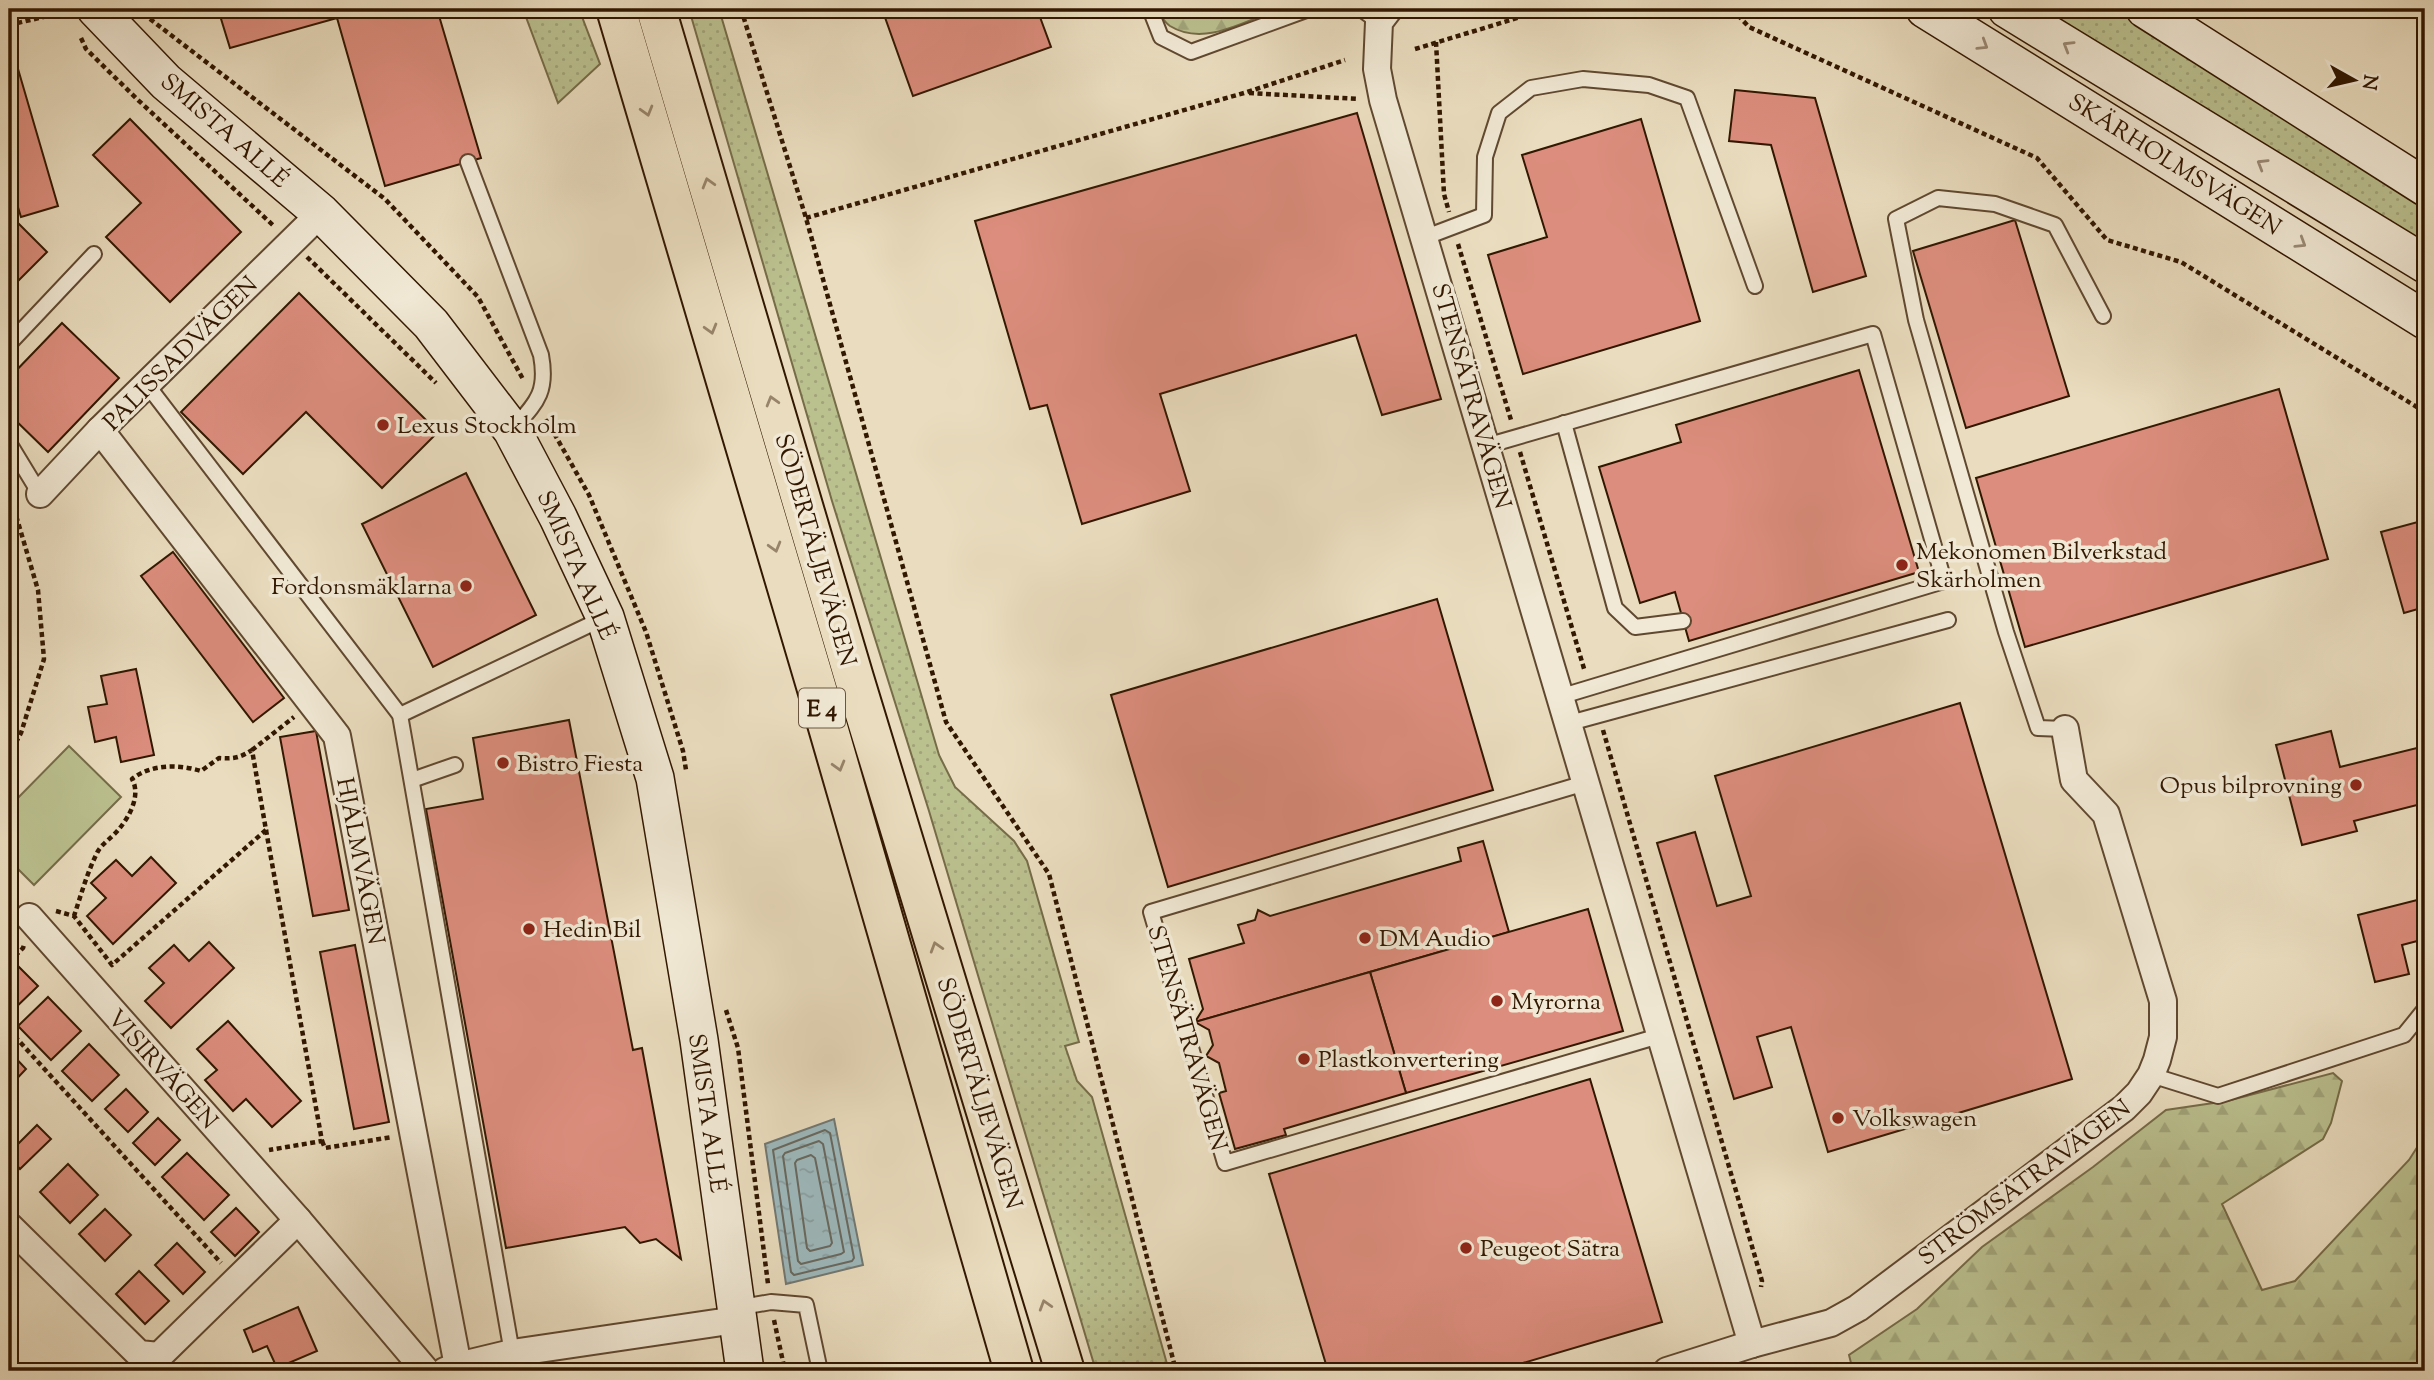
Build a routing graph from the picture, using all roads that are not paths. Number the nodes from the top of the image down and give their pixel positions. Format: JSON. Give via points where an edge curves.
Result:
{"nodes":[{"id":1,"x":617,"y":9,"type":"edge"},
{"id":2,"x":656,"y":9,"type":"edge"},
{"id":3,"x":1150,"y":9,"type":"edge"},
{"id":4,"x":1309,"y":9,"type":"edge"},
{"id":5,"x":1925,"y":9,"type":"edge"},
{"id":6,"x":2007,"y":9,"type":"edge"},
{"id":7,"x":2149,"y":10,"type":"edge"},
{"id":8,"x":1376,"y":13,"type":"edge"},
{"id":9,"x":88,"y":23,"type":"edge"},
{"id":10,"x":468,"y":162,"type":"dead end"},
{"id":11,"x":2425,"y":186,"type":"edge"},
{"id":12,"x":321,"y":213,"type":"junction"},
{"id":13,"x":1426,"y":237,"type":"junction"},
{"id":14,"x":94,"y":254,"type":"dead end"},
{"id":15,"x":2425,"y":264,"type":"edge"},
{"id":16,"x":1755,"y":286,"type":"dead end"},
{"id":17,"x":2103,"y":316,"type":"dead end"},
{"id":18,"x":2425,"y":320,"type":"edge"},
{"id":19,"x":9,"y":344,"type":"edge"},
{"id":20,"x":148,"y":386,"type":"junction"},
{"id":21,"x":1564,"y":423,"type":"junction"},
{"id":22,"x":100,"y":430,"type":"junction"},
{"id":23,"x":512,"y":430,"type":"junction"},
{"id":24,"x":9,"y":443,"type":"edge"},
{"id":25,"x":1486,"y":446,"type":"junction"},
{"id":26,"x":40,"y":494,"type":"joint"},
{"id":27,"x":605,"y":617,"type":"junction"},
{"id":28,"x":1948,"y":620,"type":"dead end"},
{"id":29,"x":1683,"y":621,"type":"dead end"},
{"id":30,"x":1559,"y":697,"type":"junction"},
{"id":31,"x":400,"y":715,"type":"junction"},
{"id":32,"x":1566,"y":724,"type":"junction"},
{"id":33,"x":2065,"y":729,"type":"joint"},
{"id":34,"x":456,"y":765,"type":"dead end"},
{"id":35,"x":412,"y":780,"type":"junction"},
{"id":36,"x":1585,"y":783,"type":"junction"},
{"id":37,"x":29,"y":916,"type":"road end"},
{"id":38,"x":2425,"y":1009,"type":"edge"},
{"id":39,"x":1660,"y":1036,"type":"junction"},
{"id":40,"x":2151,"y":1075,"type":"junction"},
{"id":41,"x":298,"y":1220,"type":"junction"},
{"id":42,"x":9,"y":1226,"type":"edge"},
{"id":43,"x":736,"y":1314,"type":"junction"},
{"id":44,"x":1752,"y":1345,"type":"junction"},
{"id":45,"x":512,"y":1353,"type":"junction"},
{"id":46,"x":451,"y":1369,"type":"edge"},
{"id":47,"x":426,"y":1371,"type":"edge"},
{"id":48,"x":745,"y":1371,"type":"edge"},
{"id":49,"x":820,"y":1371,"type":"edge"},
{"id":50,"x":1014,"y":1371,"type":"edge"},
{"id":51,"x":1065,"y":1371,"type":"edge"},
{"id":52,"x":1667,"y":1371,"type":"edge"}],
"edges":[{"from":1,"to":50,"type":"highway","name":"SÖDERTÄLJEVÄGEN","number":"E 4","one_way":true},
{"from":51,"to":2,"type":"highway","name":"SÖDERTÄLJEVÄGEN","number":"E 4","one_way":true},
{"from":3,"to":4,"type":"lane","via":[[1160,37],[1191,52]]},
{"from":5,"to":18,"type":"street","name":"SKÄRHOLMSVÄGEN","one_way":true},
{"from":15,"to":6,"type":"street","name":"SKÄRHOLMSVÄGEN","one_way":true},
{"from":7,"to":11,"type":"street"},
{"from":8,"to":13,"type":"street","name":"STENSÄTRAVÄGEN","via":[[1383,100]]},
{"from":9,"to":12,"type":"street","name":"SMISTA ALLÉ","via":[[166,82]]},
{"from":10,"to":23,"type":"lane","via":[[545,374],[536,402]]},
{"from":12,"to":20,"type":"street","name":"PALISSADVÄGEN"},
{"from":12,"to":23,"type":"street","name":"SMISTA ALLÉ","via":[[431,324]]},
{"from":13,"to":16,"type":"lane","via":[[1484,215],[1485,157],[1499,113],[1531,88],[1583,79],[1649,85],[1687,98]]},
{"from":13,"to":25,"type":"street","name":"STENSÄTRAVÄGEN"},
{"from":14,"to":19,"type":"lane"},
{"from":17,"to":33,"type":"lane","via":[[2055,225],[1995,204],[1938,198],[1896,219],[1916,320],[2006,632],[2038,728]]},
{"from":20,"to":22,"type":"street","name":"PALISSADVÄGEN"},
{"from":20,"to":31,"type":"lane"},
{"from":21,"to":25,"type":"lane"},
{"from":21,"to":29,"type":"lane","via":[[1615,608],[1635,627]]},
{"from":21,"to":30,"type":"lane","via":[[1873,334],[1944,581]]},
{"from":22,"to":26,"type":"street","name":"PALISSADVÄGEN"},
{"from":22,"to":46,"type":"street","name":"HJÄLMVÄGEN","via":[[337,736]]},
{"from":23,"to":27,"type":"street","name":"SMISTA ALLÉ"},
{"from":24,"to":26,"type":"lane"},
{"from":25,"to":30,"type":"street","name":"STENSÄTRAVÄGEN"},
{"from":27,"to":31,"type":"lane"},
{"from":27,"to":43,"type":"street","name":"SMISTA ALLÉ","via":[[655,778],[699,1040]]},
{"from":28,"to":32,"type":"lane"},
{"from":30,"to":32,"type":"street","name":"STENSÄTRAVÄGEN"},
{"from":31,"to":35,"type":"lane"},
{"from":32,"to":36,"type":"street","name":"STENSÄTRAVÄGEN"},
{"from":33,"to":40,"type":"street","name":"STRÖMSÄTRAVÄGEN","via":[[2074,780],[2106,814],[2163,1002],[2163,1037]]},
{"from":34,"to":35,"type":"lane"},
{"from":35,"to":45,"type":"lane"},
{"from":36,"to":39,"type":"street","name":"STENSÄTRAVÄGEN"},
{"from":36,"to":39,"type":"lane","name":"STENSÄTRAVÄGEN","via":[[1151,912],[1224,1163]]},
{"from":37,"to":41,"type":"street","name":"VISIRVÄGEN"},
{"from":38,"to":40,"type":"lane","via":[[2404,1034],[2218,1096]]},
{"from":39,"to":44,"type":"street","name":"STENSÄTRAVÄGEN"},
{"from":40,"to":44,"type":"street","name":"STRÖMSÄTRAVÄGEN","via":[[2124,1108],[1858,1308],[1831,1323]]},
{"from":41,"to":42,"type":"street","via":[[159,1356],[139,1354]]},
{"from":41,"to":47,"type":"street","name":"VISIRVÄGEN"},
{"from":43,"to":45,"type":"street"},
{"from":43,"to":48,"type":"street","name":"SMISTA ALLÉ"},
{"from":43,"to":49,"type":"lane","via":[[771,1302],[806,1305]]},
{"from":44,"to":52,"type":"street","name":"STRÖMSÄTRAVÄGEN"},
{"from":45,"to":46,"type":"street"}]}
